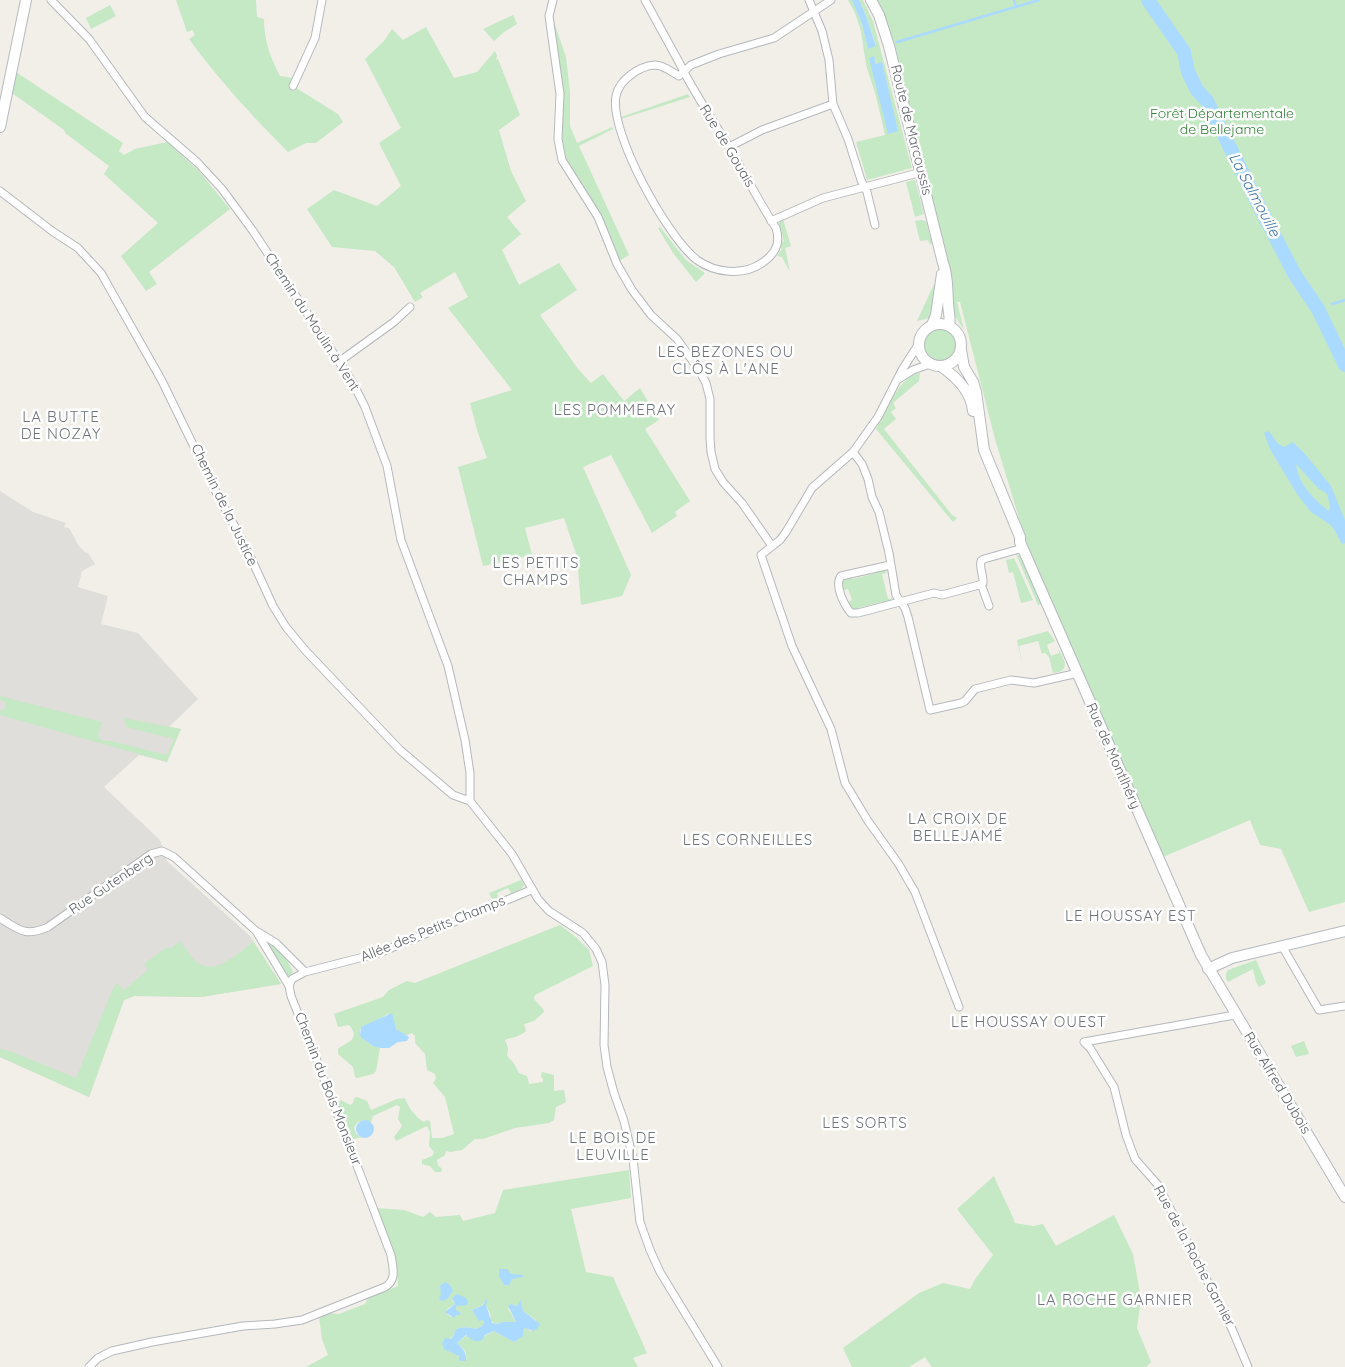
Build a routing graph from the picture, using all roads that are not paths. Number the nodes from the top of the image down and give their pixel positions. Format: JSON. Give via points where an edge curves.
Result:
{"nodes":[{"id":1,"x":26,"y":0,"type":"edge"},
{"id":2,"x":51,"y":0,"type":"edge"},
{"id":3,"x":322,"y":0,"type":"edge"},
{"id":4,"x":553,"y":0,"type":"edge"},
{"id":5,"x":645,"y":0,"type":"edge"},
{"id":6,"x":809,"y":0,"type":"edge"},
{"id":7,"x":831,"y":0,"type":"edge"},
{"id":8,"x":871,"y":0,"type":"edge"},
{"id":9,"x":815,"y":11,"type":"junction"},
{"id":10,"x":684,"y":72,"type":"junction"},
{"id":11,"x":293,"y":86,"type":"dead end"},
{"id":12,"x":832,"y":104,"type":"junction"},
{"id":13,"x":0,"y":127,"type":"edge"},
{"id":14,"x":729,"y":148,"type":"junction"},
{"id":15,"x":922,"y":172,"type":"junction"},
{"id":16,"x":863,"y":186,"type":"junction"},
{"id":17,"x":0,"y":191,"type":"edge"},
{"id":18,"x":771,"y":221,"type":"junction"},
{"id":19,"x":875,"y":225,"type":"dead end"},
{"id":20,"x":943,"y":262,"type":"junction"},
{"id":21,"x":410,"y":307,"type":"dead end"},
{"id":22,"x":932,"y":326,"type":"junction"},
{"id":23,"x":950,"y":326,"type":"junction"},
{"id":24,"x":918,"y":345,"type":"junction"},
{"id":25,"x":961,"y":350,"type":"junction"},
{"id":26,"x":340,"y":361,"type":"junction"},
{"id":27,"x":930,"y":364,"type":"junction"},
{"id":28,"x":942,"y":367,"type":"junction"},
{"id":29,"x":896,"y":380,"type":"junction"},
{"id":30,"x":853,"y":452,"type":"junction"},
{"id":31,"x":1021,"y":545,"type":"junction"},
{"id":32,"x":772,"y":546,"type":"junction"},
{"id":33,"x":890,"y":565,"type":"junction"},
{"id":34,"x":981,"y":584,"type":"junction"},
{"id":35,"x":900,"y":602,"type":"junction"},
{"id":36,"x":989,"y":606,"type":"dead end"},
{"id":37,"x":1078,"y":673,"type":"junction"},
{"id":38,"x":470,"y":801,"type":"junction"},
{"id":39,"x":531,"y":890,"type":"junction"},
{"id":40,"x":0,"y":918,"type":"edge"},
{"id":41,"x":256,"y":930,"type":"junction"},
{"id":42,"x":1345,"y":932,"type":"edge"},
{"id":43,"x":1282,"y":946,"type":"junction"},
{"id":44,"x":1208,"y":969,"type":"junction"},
{"id":45,"x":305,"y":972,"type":"junction"},
{"id":46,"x":289,"y":986,"type":"junction"},
{"id":47,"x":959,"y":1006,"type":"dead end"},
{"id":48,"x":1345,"y":1006,"type":"edge"},
{"id":49,"x":1235,"y":1014,"type":"junction"},
{"id":50,"x":1345,"y":1197,"type":"edge"},
{"id":51,"x":89,"y":1367,"type":"edge"},
{"id":52,"x":718,"y":1367,"type":"edge"},
{"id":53,"x":1248,"y":1367,"type":"edge"}],
"edges":[{"from":1,"to":13,"type":"main road"},
{"from":2,"to":26,"type":"street","name":"Chemin du Moulin à Vent","via":[[89,39],[135,106],[222,189]]},
{"from":3,"to":11,"type":"street","via":[[315,38]]},
{"from":4,"to":32,"type":"street","via":[[549,16],[560,94],[558,139],[562,160],[596,215],[632,290],[654,319],[677,340],[706,382],[710,399],[710,445],[715,469]]},
{"from":5,"to":10,"type":"street","name":"Rue de Gouais"},
{"from":6,"to":9,"type":"street"},
{"from":7,"to":9,"type":"street"},
{"from":8,"to":15,"type":"main road","name":"Route de Marcoussis","via":[[889,46]]},
{"from":9,"to":10,"type":"street","via":[[774,38],[719,54],[691,65]]},
{"from":9,"to":12,"type":"street","via":[[829,60]]},
{"from":10,"to":14,"type":"street","name":"Rue de Gouais"},
{"from":10,"to":18,"type":"street","name":"Rue de Gouais","via":[[679,76],[655,65],[632,73],[617,91],[615,105],[620,131],[652,203],[696,259],[726,271],[751,270],[772,254],[778,240]]},
{"from":12,"to":14,"type":"street","via":[[762,130]]},
{"from":12,"to":16,"type":"street","via":[[848,139]]},
{"from":14,"to":18,"type":"street","name":"Rue de Gouais"},
{"from":15,"to":16,"type":"street"},
{"from":15,"to":20,"type":"main road","name":"Route de Marcoussis"},
{"from":16,"to":18,"type":"street","via":[[808,203]]},
{"from":16,"to":19,"type":"street"},
{"from":17,"to":38,"type":"street","name":"Chemin de la Justice","via":[[78,248],[101,273],[162,381],[286,627],[400,750],[453,795]]},
{"from":20,"to":22,"type":"main road"},
{"from":20,"to":23,"type":"main road","via":[[948,274]]},
{"from":21,"to":26,"type":"street"},
{"from":22,"to":23,"type":"main road"},
{"from":22,"to":24,"type":"main road","via":[[922,334]]},
{"from":23,"to":25,"type":"main road","via":[[959,336]]},
{"from":24,"to":27,"type":"main road","via":[[921,356]]},
{"from":24,"to":29,"type":"street"},
{"from":25,"to":28,"type":"main road","via":[[954,361]]},
{"from":25,"to":31,"type":"main road","name":"Rue de Montlhéry","via":[[964,367],[976,392],[984,450]]},
{"from":26,"to":38,"type":"street","name":"Chemin du Moulin à Vent","via":[[365,407],[387,466],[401,540],[448,666],[465,740]]},
{"from":27,"to":28,"type":"main road"},
{"from":27,"to":29,"type":"street"},
{"from":28,"to":31,"type":"main road","name":"Rue de Montlhéry","via":[[966,390],[982,463]]},
{"from":29,"to":30,"type":"street","via":[[882,411]]},
{"from":30,"to":32,"type":"street","via":[[812,488],[786,532]]},
{"from":30,"to":33,"type":"street","via":[[865,472],[879,512]]},
{"from":31,"to":34,"type":"street","via":[[981,561]]},
{"from":31,"to":37,"type":"main road","name":"Rue de Montlhéry"},
{"from":32,"to":47,"type":"street","via":[[761,555],[792,646],[831,729],[845,783],[915,892]]},
{"from":33,"to":35,"type":"street"},
{"from":33,"to":35,"type":"street","via":[[841,576],[838,584],[851,613]]},
{"from":34,"to":35,"type":"street"},
{"from":34,"to":36,"type":"street"},
{"from":35,"to":37,"type":"street","via":[[905,608],[930,710],[961,703],[975,689],[1011,680],[1034,683]]},
{"from":37,"to":44,"type":"main road","name":"Rue de Montlhéry"},
{"from":38,"to":39,"type":"street","via":[[512,854]]},
{"from":39,"to":45,"type":"street","name":"Allée des Petits Champs","via":[[379,953]]},
{"from":39,"to":52,"type":"street","via":[[544,906],[583,933],[602,962],[606,1060],[633,1159],[640,1222],[660,1272]]},
{"from":40,"to":41,"type":"street","name":"Rue Gutenberg","via":[[20,931],[36,933],[151,854],[162,851],[174,857]]},
{"from":41,"to":45,"type":"street","via":[[276,943]]},
{"from":41,"to":46,"type":"street","name":"Rue Gutenberg"},
{"from":42,"to":43,"type":"main road"},
{"from":43,"to":44,"type":"main road","via":[[1231,958]]},
{"from":43,"to":48,"type":"street","via":[[1319,1010]]},
{"from":44,"to":49,"type":"main road","name":"Rue Alfred Dubois"},
{"from":45,"to":46,"type":"street","via":[[292,978]]},
{"from":46,"to":51,"type":"street","name":"Chemin du Bois Monsieur","via":[[390,1255],[394,1274],[391,1282],[302,1320],[243,1326],[152,1342],[112,1351]]},
{"from":49,"to":50,"type":"main road","name":"Rue Alfred Dubois"},
{"from":49,"to":53,"type":"street","name":"Rue de la Roche Garnier","via":[[1084,1042],[1114,1088],[1135,1159],[1158,1185],[1232,1329]]}]}
